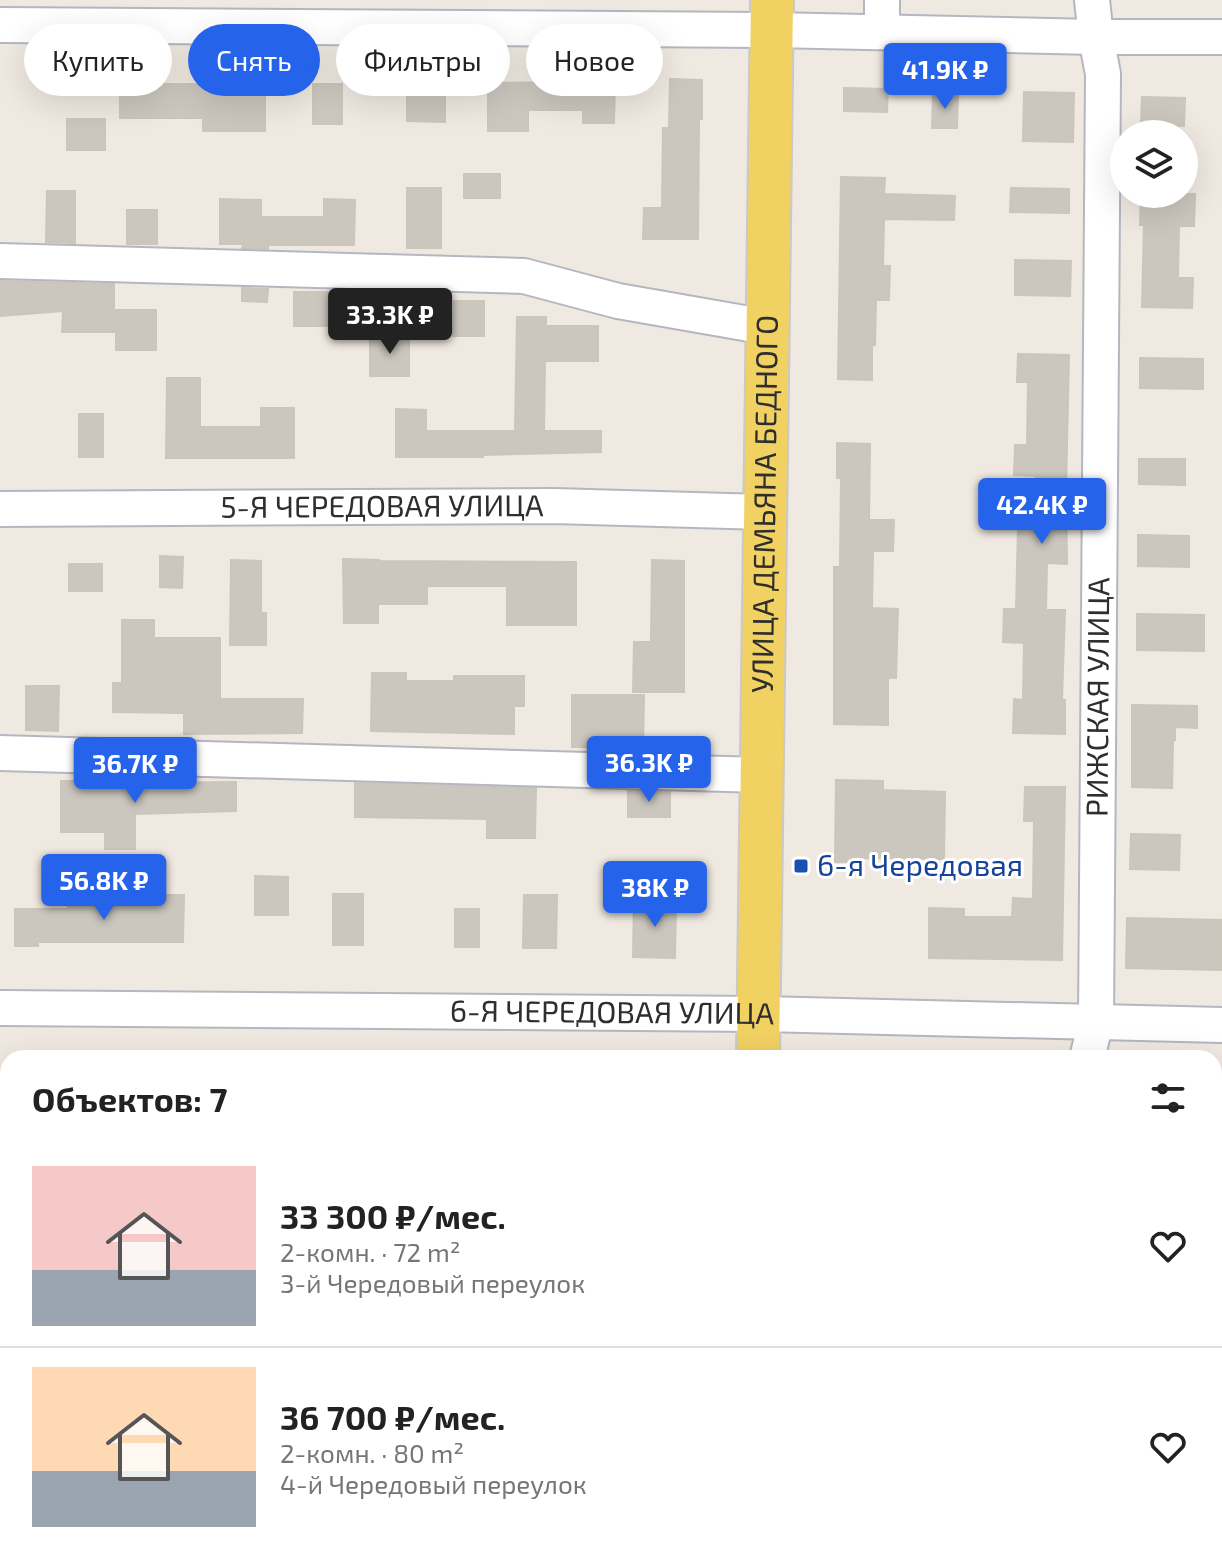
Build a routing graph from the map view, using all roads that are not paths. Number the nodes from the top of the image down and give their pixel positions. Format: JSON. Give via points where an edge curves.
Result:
{"nodes":[{"id":1,"x":1092,"y":0,"type":"edge"},
{"id":2,"x":772,"y":15,"type":"edge"},
{"id":3,"x":882,"y":16,"type":"edge"},
{"id":4,"x":0,"y":25,"type":"edge"},
{"id":5,"x":1096,"y":37,"type":"junction"},
{"id":6,"x":1222,"y":37,"type":"edge"},
{"id":7,"x":0,"y":261,"type":"edge"},
{"id":8,"x":767,"y":327,"type":"junction"},
{"id":9,"x":0,"y":509,"type":"edge"},
{"id":10,"x":765,"y":512,"type":"junction"},
{"id":11,"x":0,"y":753,"type":"edge"},
{"id":12,"x":762,"y":775,"type":"junction"},
{"id":13,"x":0,"y":1008,"type":"edge"},
{"id":14,"x":758,"y":1014,"type":"junction"},
{"id":15,"x":1096,"y":1022,"type":"junction"},
{"id":16,"x":1222,"y":1025,"type":"edge"},
{"id":17,"x":758,"y":1050,"type":"edge"},
{"id":18,"x":1089,"y":1050,"type":"edge"}],
"edges":[{"from":1,"to":5,"type":"street","name":"РИЖСКАЯ УЛИЦА"},
{"from":2,"to":3,"type":"street"},
{"from":2,"to":4,"type":"street"},
{"from":2,"to":8,"type":"main road","name":"УЛИЦА ДЕМЬЯНА БЕДНОГО"},
{"from":3,"to":5,"type":"street"},
{"from":5,"to":6,"type":"street"},
{"from":5,"to":15,"type":"street","name":"РИЖСКАЯ УЛИЦА","via":[[1103,74]]},
{"from":7,"to":8,"type":"street","via":[[524,276],[618,301]]},
{"from":8,"to":10,"type":"main road","name":"УЛИЦА ДЕМЬЯНА БЕДНОГО"},
{"from":9,"to":10,"type":"street","name":"5-Я ЧЕРЕДОВАЯ УЛИЦА","via":[[554,506]]},
{"from":10,"to":12,"type":"main road","name":"УЛИЦА ДЕМЬЯНА БЕДНОГО"},
{"from":11,"to":12,"type":"street"},
{"from":12,"to":14,"type":"main road","name":"УЛИЦА ДЕМЬЯНА БЕДНОГО"},
{"from":13,"to":14,"type":"street","name":"6-Я ЧЕРЕДОВАЯ УЛИЦА"},
{"from":14,"to":15,"type":"street","name":"6-Я ЧЕРЕДОВАЯ УЛИЦА"},
{"from":14,"to":17,"type":"main road","name":"УЛИЦА ДЕМЬЯНА БЕДНОГО"},
{"from":15,"to":16,"type":"street","name":"6-Я ЧЕРЕДОВАЯ УЛИЦА"},
{"from":15,"to":18,"type":"street","name":"РИЖСКАЯ УЛИЦА"}]}
